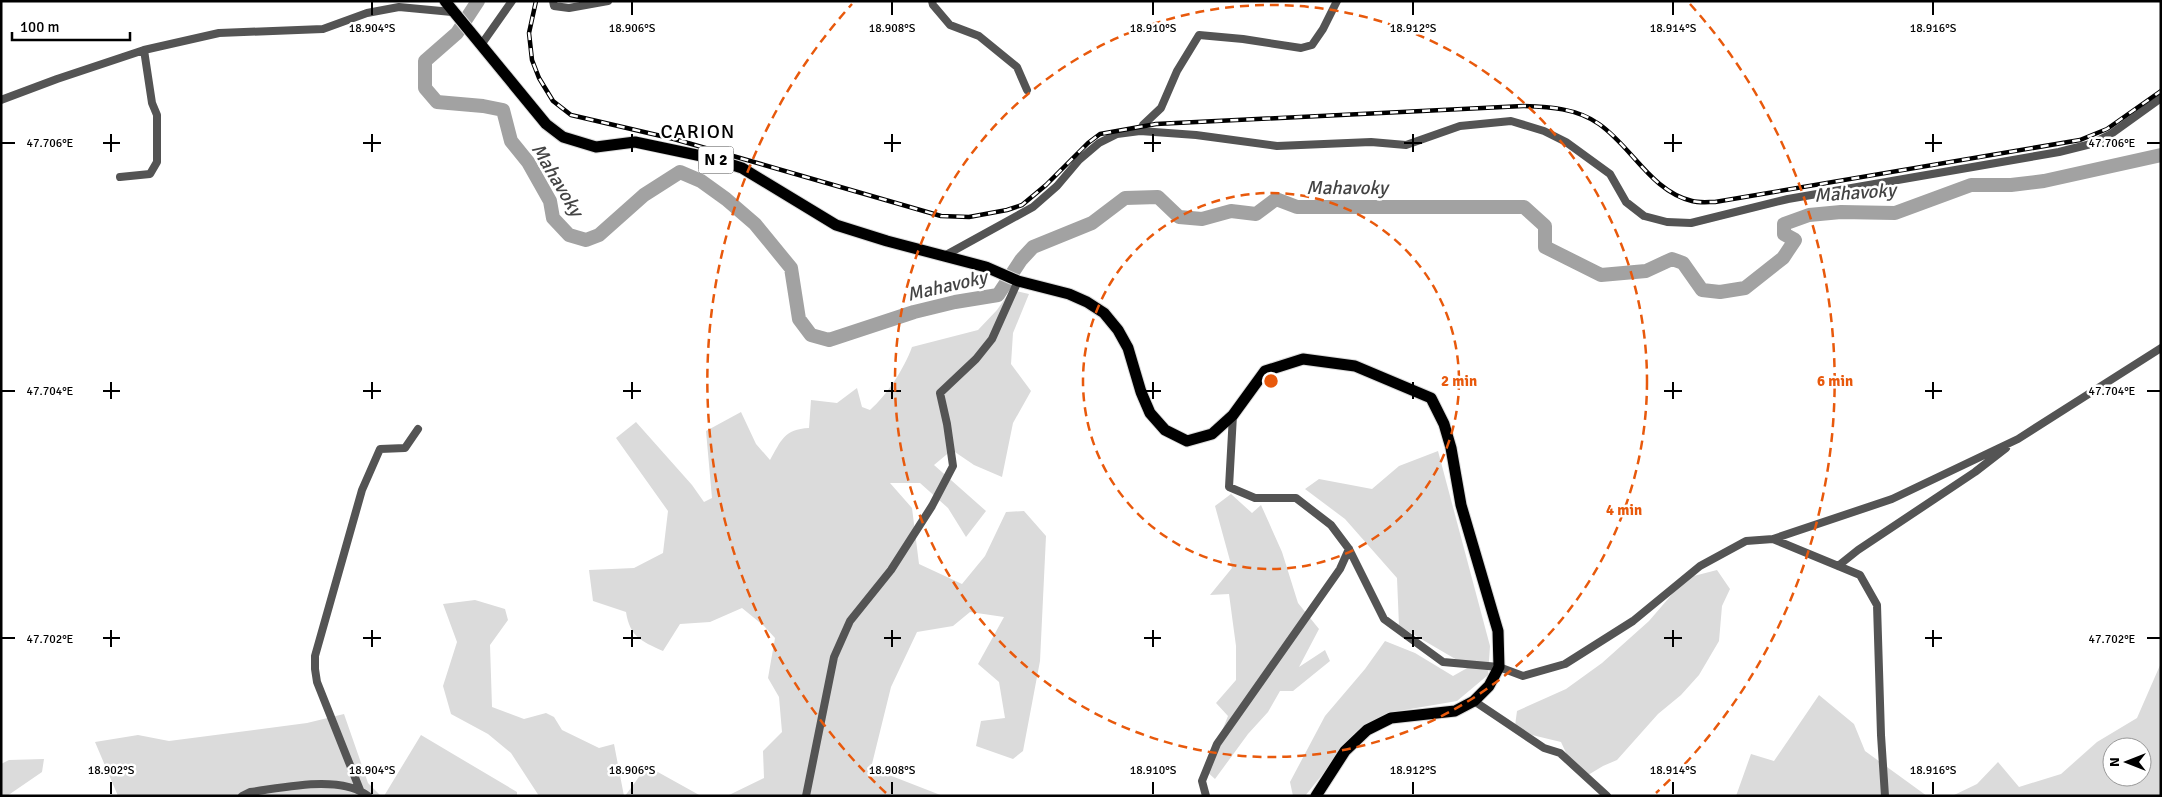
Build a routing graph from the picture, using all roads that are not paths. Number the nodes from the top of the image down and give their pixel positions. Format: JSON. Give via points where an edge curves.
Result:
{"nodes":[{"id":1,"x":446,"y":1,"type":"edge"},
{"id":2,"x":512,"y":1,"type":"edge"},
{"id":3,"x":554,"y":1,"type":"edge"},
{"id":4,"x":608,"y":1,"type":"edge"},
{"id":5,"x":932,"y":1,"type":"edge"},
{"id":6,"x":1336,"y":1,"type":"edge"},
{"id":7,"x":452,"y":12,"type":"junction"},
{"id":8,"x":477,"y":41,"type":"junction"},
{"id":9,"x":144,"y":50,"type":"junction"},
{"id":10,"x":1027,"y":90,"type":"dead end"},
{"id":11,"x":2161,"y":98,"type":"edge"},
{"id":12,"x":1,"y":100,"type":"edge"},
{"id":13,"x":1140,"y":131,"type":"junction"},
{"id":14,"x":120,"y":177,"type":"dead end"},
{"id":15,"x":944,"y":256,"type":"junction"},
{"id":16,"x":1018,"y":281,"type":"junction"},
{"id":17,"x":2161,"y":348,"type":"edge"},
{"id":18,"x":1234,"y":415,"type":"junction"},
{"id":19,"x":418,"y":429,"type":"dead end"},
{"id":20,"x":2018,"y":439,"type":"junction"},
{"id":21,"x":1773,"y":539,"type":"junction"},
{"id":22,"x":1349,"y":549,"type":"junction"},
{"id":23,"x":1838,"y":566,"type":"junction"},
{"id":24,"x":1499,"y":668,"type":"junction"},
{"id":25,"x":1474,"y":701,"type":"junction"},
{"id":26,"x":360,"y":790,"type":"junction"},
{"id":27,"x":242,"y":796,"type":"edge"},
{"id":28,"x":368,"y":796,"type":"edge"},
{"id":29,"x":806,"y":796,"type":"edge"},
{"id":30,"x":1206,"y":796,"type":"edge"},
{"id":31,"x":1316,"y":796,"type":"edge"},
{"id":32,"x":1607,"y":796,"type":"edge"},
{"id":33,"x":1885,"y":796,"type":"edge"}],
"edges":[{"from":1,"to":7,"type":"main road","number":"N 2"},
{"from":2,"to":8,"type":"street"},
{"from":3,"to":4,"type":"street","via":[[554,6],[569,8]]},
{"from":5,"to":10,"type":"street","via":[[950,25],[979,36],[1017,67]]},
{"from":6,"to":13,"type":"street","via":[[1312,45],[1301,48],[1199,35],[1177,71],[1161,108]]},
{"from":7,"to":8,"type":"main road","number":"N 2"},
{"from":7,"to":9,"type":"street","via":[[400,7],[366,13],[323,29],[219,33]]},
{"from":8,"to":15,"type":"main road","number":"N 2","via":[[546,124],[563,137],[596,146],[635,142],[711,158],[742,168],[836,225]]},
{"from":9,"to":12,"type":"street"},
{"from":9,"to":14,"type":"street","via":[[152,103],[157,115],[157,162],[150,174]]},
{"from":11,"to":13,"type":"street","via":[[2111,134],[2091,144],[1788,199],[1691,223],[1667,222],[1644,216],[1626,202],[1610,174],[1566,142],[1511,121],[1460,126],[1406,145],[1371,142],[1277,146]]},
{"from":13,"to":15,"type":"street","via":[[1117,134],[1099,143],[1032,207]]},
{"from":15,"to":16,"type":"main road","number":"N 2","via":[[986,267]]},
{"from":16,"to":18,"type":"main road","number":"N 2","via":[[1069,294],[1104,314],[1128,348],[1150,413],[1165,430],[1187,441],[1212,434]]},
{"from":16,"to":29,"type":"street","via":[[992,339],[940,393],[953,466],[891,570],[850,621],[834,657]]},
{"from":17,"to":20,"type":"street"},
{"from":18,"to":22,"type":"street","via":[[1229,487],[1255,498],[1296,498],[1330,525]]},
{"from":18,"to":24,"type":"main road","number":"N 2","via":[[1265,371],[1303,359],[1355,366],[1431,398],[1451,448],[1461,505],[1498,631]]},
{"from":19,"to":26,"type":"street","via":[[405,448],[380,449],[364,482],[315,656],[317,682]]},
{"from":20,"to":21,"type":"street","via":[[1892,498]]},
{"from":20,"to":23,"type":"street"},
{"from":21,"to":23,"type":"street"},
{"from":21,"to":24,"type":"street","via":[[1746,541],[1700,566],[1633,621],[1565,664],[1523,676]]},
{"from":22,"to":24,"type":"street","via":[[1384,619],[1443,662]]},
{"from":22,"to":30,"type":"street","via":[[1340,569],[1217,744],[1202,781]]},
{"from":23,"to":33,"type":"street","via":[[1860,575],[1877,604]]},
{"from":24,"to":25,"type":"main road","via":[[1489,686]]},
{"from":25,"to":31,"type":"main road","via":[[1455,711],[1391,718],[1367,730],[1345,751]]},
{"from":25,"to":32,"type":"street","via":[[1544,748],[1560,752]]},
{"from":26,"to":27,"type":"street","via":[[310,784],[250,792]]},
{"from":26,"to":28,"type":"street"}]}
